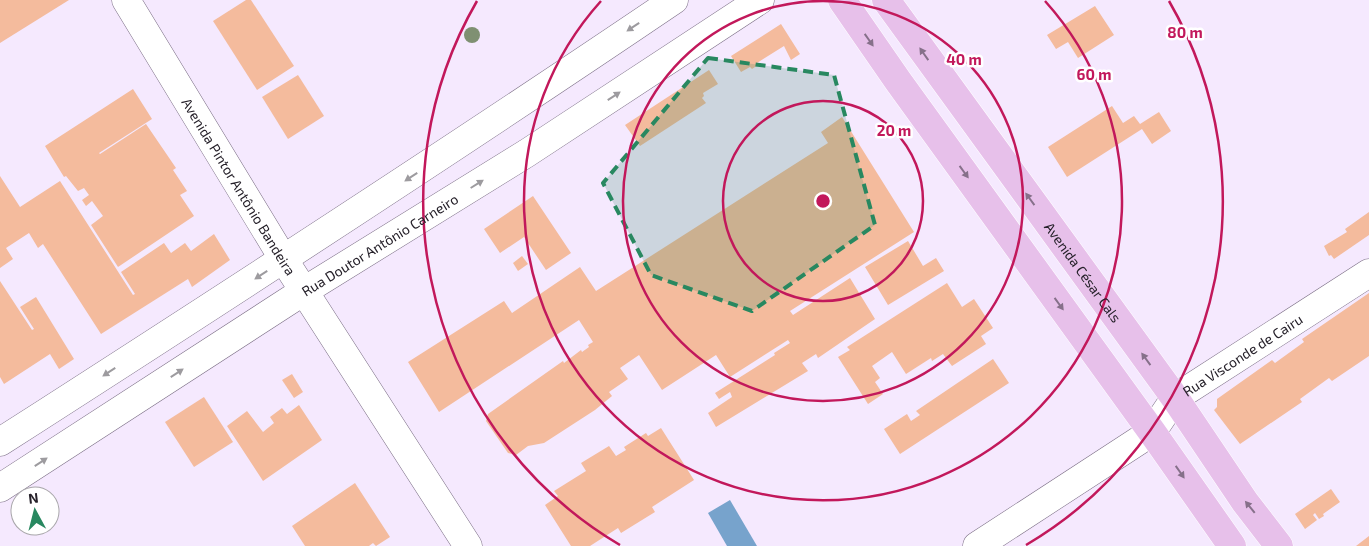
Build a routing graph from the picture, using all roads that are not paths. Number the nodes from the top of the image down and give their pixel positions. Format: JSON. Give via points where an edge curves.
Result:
{"nodes":[{"id":1,"x":126,"y":0,"type":"edge"},
{"id":2,"x":674,"y":0,"type":"edge"},
{"id":3,"x":760,"y":0,"type":"edge"},
{"id":4,"x":842,"y":0,"type":"edge"},
{"id":5,"x":886,"y":0,"type":"edge"},
{"id":6,"x":503,"y":116,"type":"junction"},
{"id":7,"x":527,"y":153,"type":"junction"},
{"id":8,"x":284,"y":260,"type":"junction"},
{"id":9,"x":1369,"y":272,"type":"edge"},
{"id":10,"x":304,"y":291,"type":"junction"},
{"id":11,"x":1175,"y":398,"type":"junction"},
{"id":12,"x":1152,"y":432,"type":"junction"},
{"id":13,"x":0,"y":442,"type":"edge"},
{"id":14,"x":0,"y":488,"type":"edge"},
{"id":15,"x":468,"y":546,"type":"edge"},
{"id":16,"x":977,"y":546,"type":"edge"},
{"id":17,"x":1232,"y":546,"type":"edge"},
{"id":18,"x":1279,"y":546,"type":"edge"}],
"edges":[{"from":1,"to":8,"type":"street","name":"Avenida Pintor Antônio Bandeira"},
{"from":2,"to":6,"type":"street","one_way":true},
{"from":7,"to":3,"type":"street","name":"Rua Doutor Antônio Carneiro","one_way":true},
{"from":4,"to":12,"type":"main road","one_way":true},
{"from":11,"to":5,"type":"main road","name":"Avenida César Cals","one_way":true},
{"from":6,"to":7,"type":"street"},
{"from":6,"to":8,"type":"street","one_way":true},
{"from":10,"to":7,"type":"street","name":"Rua Doutor Antônio Carneiro","one_way":true},
{"from":8,"to":10,"type":"street","name":"Avenida Pintor Antônio Bandeira"},
{"from":8,"to":13,"type":"street","one_way":true},
{"from":9,"to":11,"type":"street","name":"Rua Visconde de Cairu"},
{"from":14,"to":10,"type":"street","name":"Rua Doutor Antônio Carneiro","one_way":true},
{"from":10,"to":15,"type":"street","name":"Avenida Pintor Antônio Bandeira"},
{"from":11,"to":12,"type":"street","name":"Rua Visconde de Cairu"},
{"from":18,"to":11,"type":"main road","name":"Avenida César Cals","one_way":true,"via":[[1245,502]]},
{"from":12,"to":16,"type":"street","name":"Rua Visconde de Cairu"},
{"from":12,"to":17,"type":"main road","one_way":true}]}
